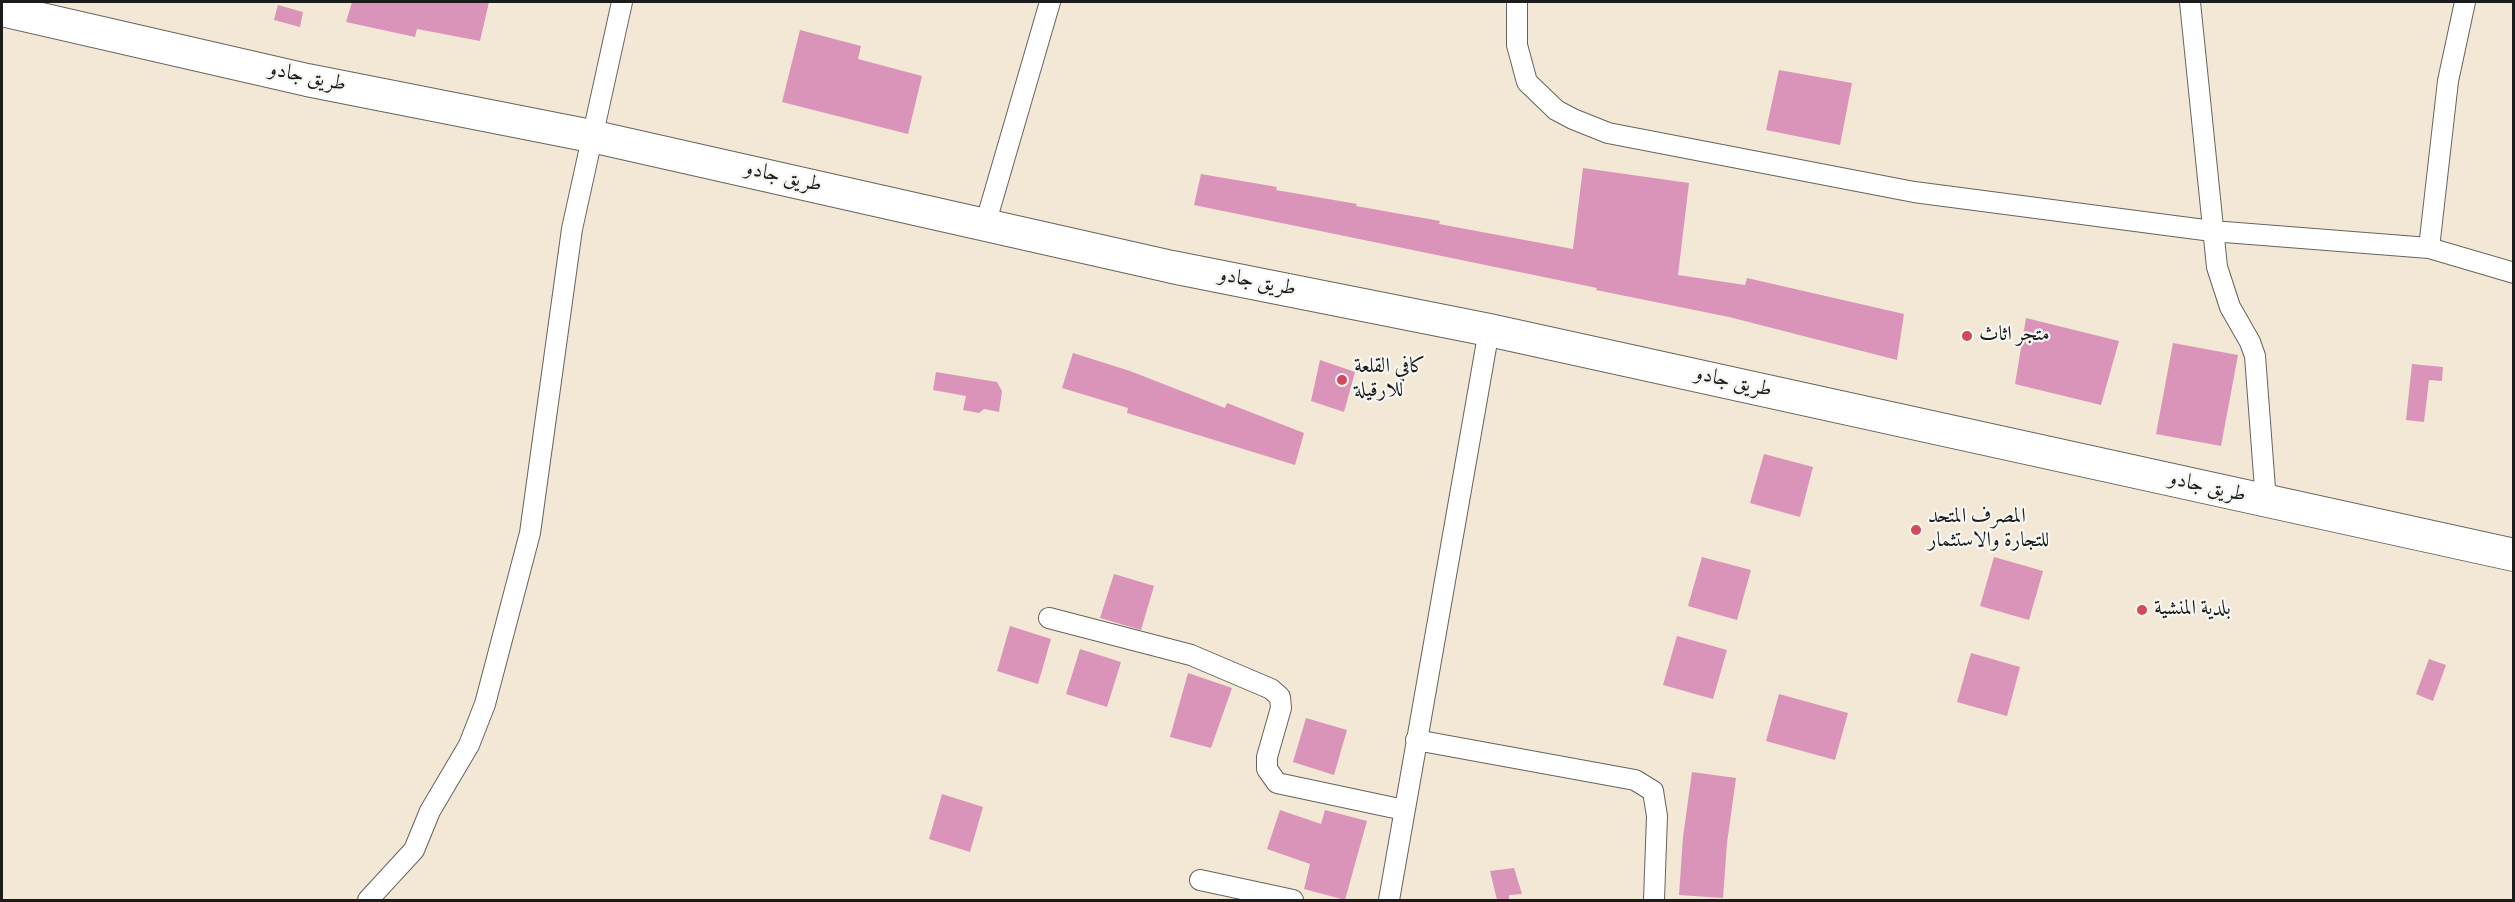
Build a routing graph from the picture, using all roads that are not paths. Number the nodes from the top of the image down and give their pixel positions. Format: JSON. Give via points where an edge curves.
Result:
{"nodes":[{"id":1,"x":622,"y":2,"type":"edge"},
{"id":2,"x":1050,"y":2,"type":"edge"},
{"id":3,"x":1517,"y":2,"type":"edge"},
{"id":4,"x":2190,"y":2,"type":"edge"},
{"id":5,"x":2465,"y":2,"type":"edge"},
{"id":6,"x":2,"y":10,"type":"edge"},
{"id":7,"x":591,"y":136,"type":"junction"},
{"id":8,"x":985,"y":225,"type":"junction"},
{"id":9,"x":2212,"y":231,"type":"junction"},
{"id":10,"x":2429,"y":248,"type":"junction"},
{"id":11,"x":2514,"y":273,"type":"edge"},
{"id":12,"x":1489,"y":330,"type":"junction"},
{"id":13,"x":2266,"y":502,"type":"junction"},
{"id":14,"x":2514,"y":555,"type":"edge"},
{"id":15,"x":1049,"y":618,"type":"dead end"},
{"id":16,"x":1416,"y":740,"type":"junction"},
{"id":17,"x":1404,"y":810,"type":"junction"},
{"id":18,"x":1200,"y":880,"type":"dead end"},
{"id":19,"x":368,"y":900,"type":"edge"},
{"id":20,"x":1293,"y":900,"type":"edge"},
{"id":21,"x":1389,"y":900,"type":"edge"},
{"id":22,"x":1654,"y":900,"type":"edge"}],
"edges":[{"from":1,"to":7,"type":"street"},
{"from":2,"to":8,"type":"street"},
{"from":3,"to":9,"type":"street","via":[[1517,45],[1527,82],[1556,110],[1608,133],[1914,192]]},
{"from":4,"to":9,"type":"street"},
{"from":5,"to":10,"type":"street","via":[[2448,81]]},
{"from":6,"to":7,"type":"highway","name":"طريق جادو","via":[[307,80]]},
{"from":7,"to":8,"type":"highway","name":"طريق جادو"},
{"from":7,"to":19,"type":"street","via":[[572,230],[530,533],[485,704],[469,745],[430,811],[414,850]]},
{"from":8,"to":12,"type":"highway","name":"طريق جادو"},
{"from":9,"to":10,"type":"street"},
{"from":9,"to":13,"type":"street","via":[[2220,283],[2255,356]]},
{"from":10,"to":11,"type":"street"},
{"from":12,"to":13,"type":"highway","name":"طريق جادو"},
{"from":12,"to":16,"type":"street"},
{"from":13,"to":14,"type":"highway","name":"طريق جادو"},
{"from":15,"to":17,"type":"street","via":[[1191,655],[1271,689],[1280,698],[1281,708],[1268,757],[1268,769],[1277,783]]},
{"from":16,"to":17,"type":"street"},
{"from":16,"to":22,"type":"street","via":[[1635,780],[1653,791],[1658,816]]},
{"from":17,"to":21,"type":"street"},
{"from":18,"to":20,"type":"street"}]}
